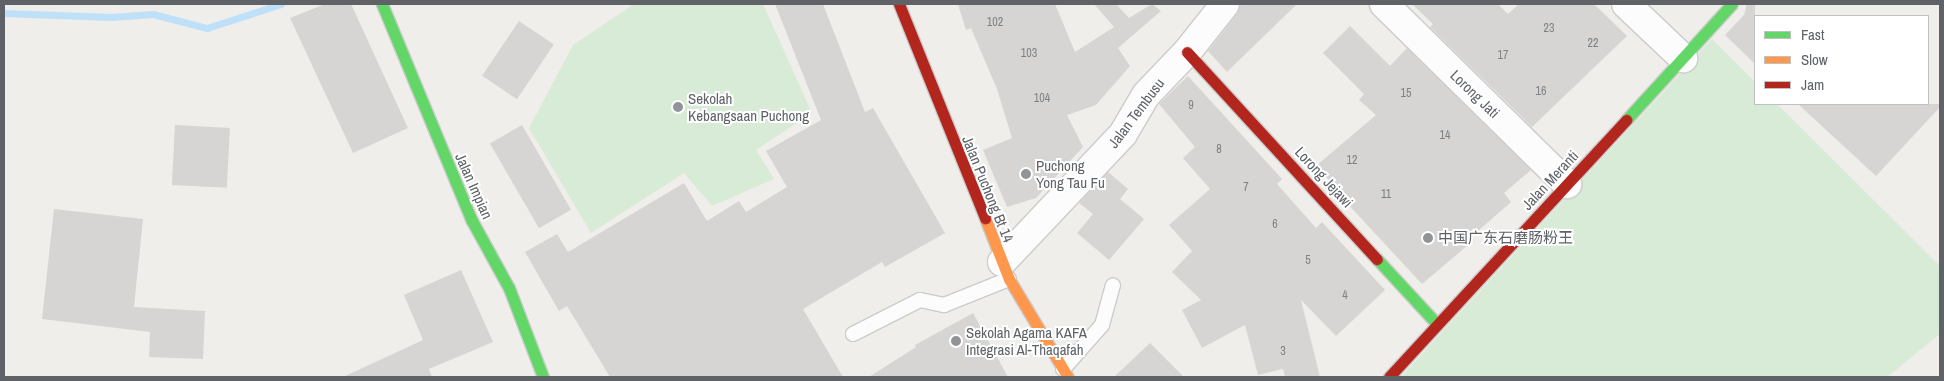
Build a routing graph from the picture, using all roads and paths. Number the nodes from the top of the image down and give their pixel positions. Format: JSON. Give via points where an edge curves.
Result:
{"nodes":[{"id":1,"x":382,"y":4,"type":"edge"},
{"id":2,"x":899,"y":4,"type":"edge"},
{"id":3,"x":1225,"y":4,"type":"edge"},
{"id":4,"x":1384,"y":4,"type":"edge"},
{"id":5,"x":1626,"y":4,"type":"edge"},
{"id":6,"x":1732,"y":4,"type":"edge"},
{"id":7,"x":1187,"y":52,"type":"junction"},
{"id":8,"x":1683,"y":58,"type":"junction"},
{"id":9,"x":1567,"y":184,"type":"junction"},
{"id":10,"x":1005,"y":270,"type":"junction"},
{"id":11,"x":1113,"y":285,"type":"dead end"},
{"id":12,"x":1437,"y":324,"type":"junction"},
{"id":13,"x":853,"y":334,"type":"dead end"},
{"id":14,"x":1065,"y":373,"type":"edge"},
{"id":15,"x":543,"y":377,"type":"edge"},
{"id":16,"x":1389,"y":377,"type":"edge"}],
"edges":[{"from":1,"to":15,"type":"street","name":"Jalan Impian","via":[[471,219],[509,288]]},
{"from":2,"to":10,"type":"street","name":"Jalan Puchong Bt 14"},
{"from":3,"to":7,"type":"street","name":"Jalan Tembusu"},
{"from":4,"to":9,"type":"street","name":"Lorong Jati"},
{"from":5,"to":8,"type":"street"},
{"from":6,"to":8,"type":"street","name":"Jalan Meranti"},
{"from":7,"to":10,"type":"street","name":"Jalan Tembusu","via":[[1146,95],[1123,134]]},
{"from":7,"to":12,"type":"street","name":"Lorong Jejawi"},
{"from":8,"to":9,"type":"street","name":"Jalan Meranti"},
{"from":9,"to":12,"type":"street","name":"Jalan Meranti"},
{"from":10,"to":13,"type":"lane","via":[[944,305],[920,300]]},
{"from":10,"to":14,"type":"street","name":"Jalan Puchong Bt 14"},
{"from":11,"to":14,"type":"lane","via":[[1102,325]]},
{"from":12,"to":16,"type":"street","name":"Jalan Meranti"}]}
